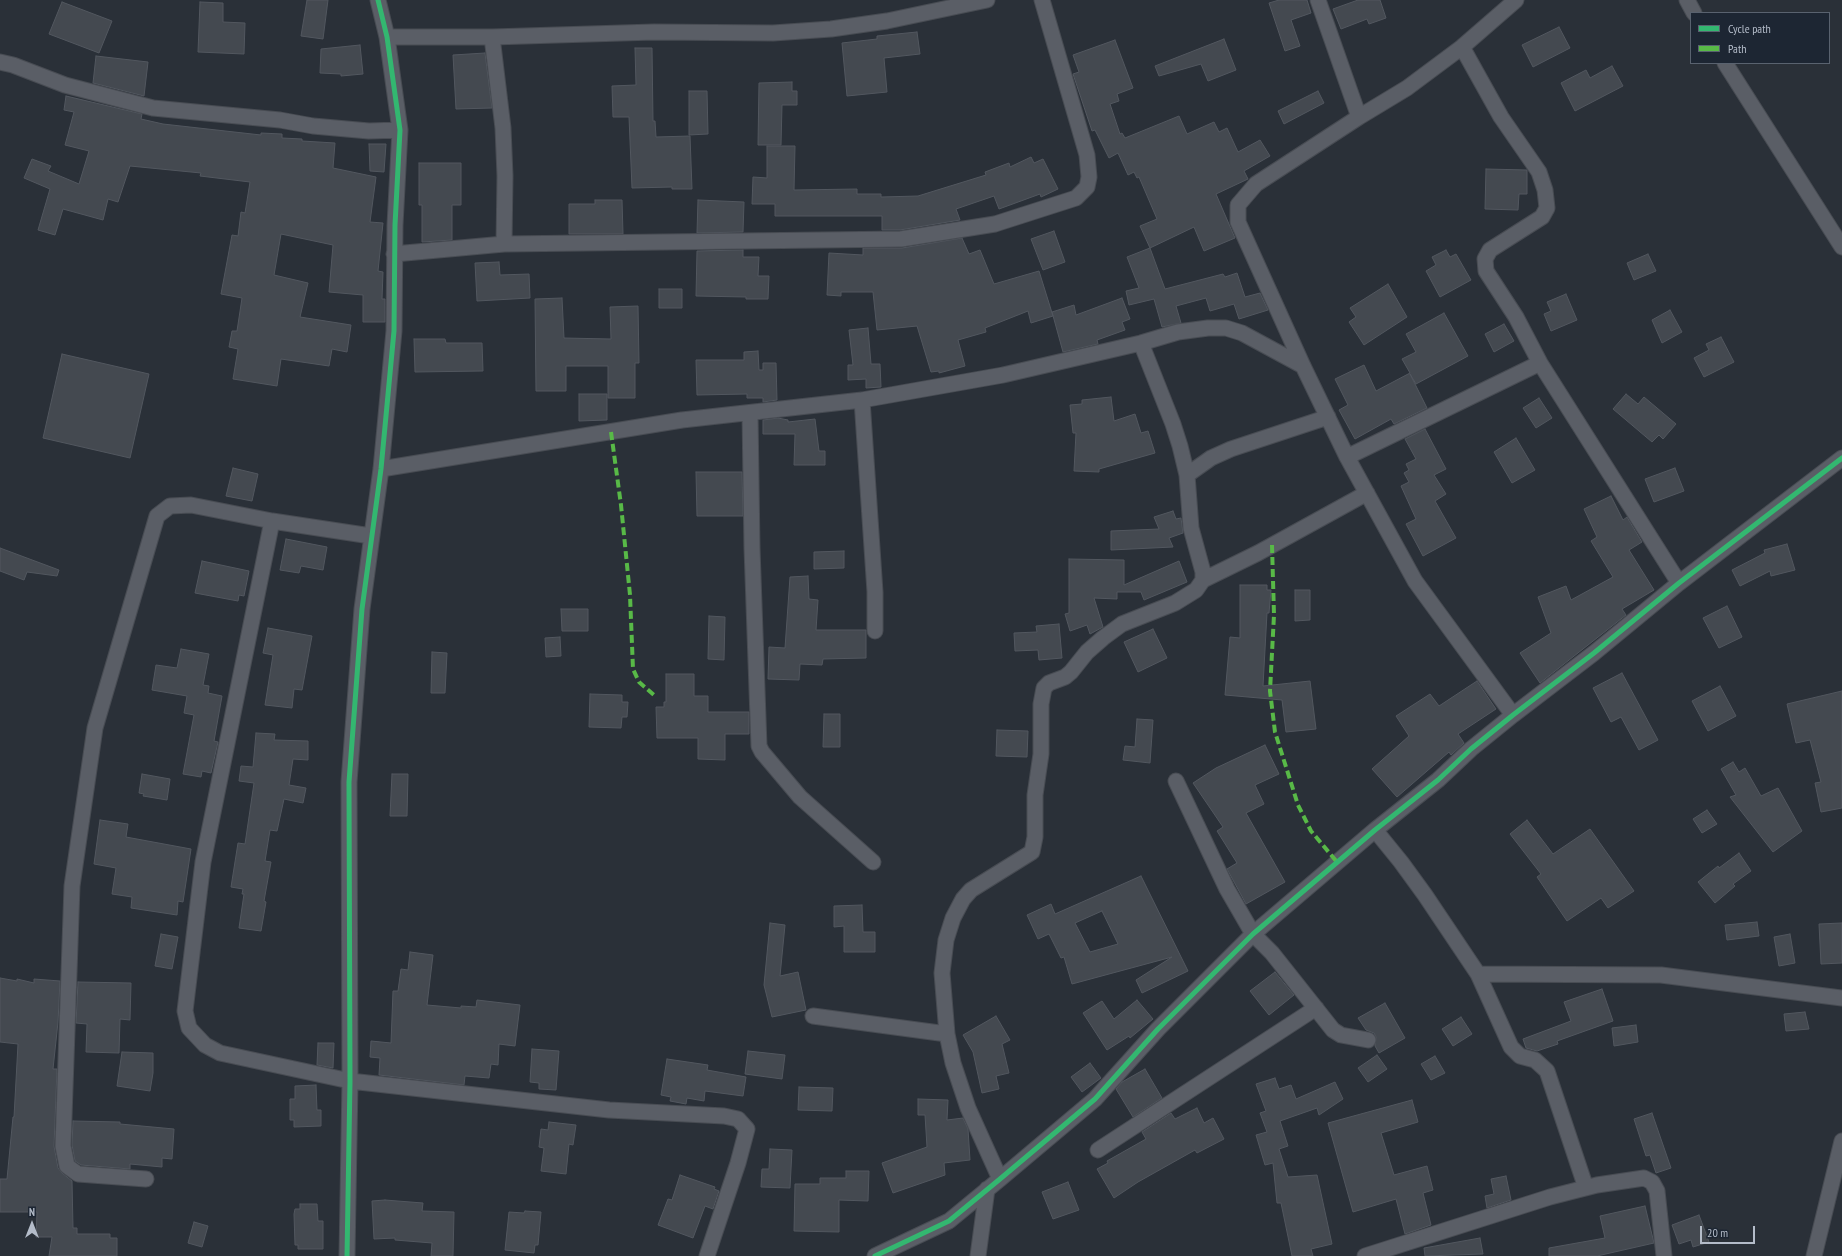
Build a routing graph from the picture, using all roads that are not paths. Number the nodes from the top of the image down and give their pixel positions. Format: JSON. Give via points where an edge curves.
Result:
{"nodes":[{"id":1,"x":378,"y":0,"type":"edge"},
{"id":2,"x":987,"y":0,"type":"edge"},
{"id":3,"x":1042,"y":0,"type":"edge"},
{"id":4,"x":1318,"y":0,"type":"edge"},
{"id":5,"x":1516,"y":0,"type":"edge"},
{"id":6,"x":1687,"y":0,"type":"edge"},
{"id":7,"x":1693,"y":12,"type":"edge"},
{"id":8,"x":387,"y":37,"type":"junction"},
{"id":9,"x":492,"y":37,"type":"junction"},
{"id":10,"x":1462,"y":47,"type":"junction"},
{"id":11,"x":0,"y":62,"type":"edge"},
{"id":12,"x":1726,"y":64,"type":"edge"},
{"id":13,"x":1359,"y":116,"type":"junction"},
{"id":14,"x":400,"y":130,"type":"junction"},
{"id":15,"x":504,"y":244,"type":"junction"},
{"id":16,"x":1842,"y":247,"type":"edge"},
{"id":17,"x":394,"y":254,"type":"junction"},
{"id":18,"x":1142,"y":343,"type":"junction"},
{"id":19,"x":1540,"y":363,"type":"junction"},
{"id":20,"x":1303,"y":366,"type":"junction"},
{"id":21,"x":862,"y":400,"type":"junction"},
{"id":22,"x":750,"y":412,"type":"junction"},
{"id":23,"x":1328,"y":417,"type":"junction"},
{"id":24,"x":1347,"y":457,"type":"junction"},
{"id":25,"x":1842,"y":458,"type":"edge"},
{"id":26,"x":381,"y":469,"type":"junction"},
{"id":27,"x":1187,"y":475,"type":"junction"},
{"id":28,"x":1367,"y":493,"type":"junction"},
{"id":29,"x":272,"y":521,"type":"junction"},
{"id":30,"x":371,"y":536,"type":"junction"},
{"id":31,"x":1203,"y":580,"type":"junction"},
{"id":32,"x":1679,"y":583,"type":"junction"},
{"id":33,"x":875,"y":631,"type":"dead end"},
{"id":34,"x":1513,"y":715,"type":"junction"},
{"id":35,"x":1176,"y":781,"type":"dead end"},
{"id":36,"x":1375,"y":830,"type":"junction"},
{"id":37,"x":873,"y":862,"type":"dead end"},
{"id":38,"x":1253,"y":934,"type":"junction"},
{"id":39,"x":1478,"y":974,"type":"junction"},
{"id":40,"x":1842,"y":998,"type":"edge"},
{"id":41,"x":1316,"y":1008,"type":"junction"},
{"id":42,"x":813,"y":1016,"type":"dead end"},
{"id":43,"x":947,"y":1034,"type":"junction"},
{"id":44,"x":1368,"y":1040,"type":"dead end"},
{"id":45,"x":350,"y":1081,"type":"junction"},
{"id":46,"x":1842,"y":1141,"type":"edge"},
{"id":47,"x":1098,"y":1150,"type":"dead end"},
{"id":48,"x":146,"y":1179,"type":"dead end"},
{"id":49,"x":1000,"y":1179,"type":"junction"},
{"id":50,"x":1586,"y":1188,"type":"junction"},
{"id":51,"x":987,"y":1190,"type":"junction"},
{"id":52,"x":347,"y":1256,"type":"edge"},
{"id":53,"x":707,"y":1256,"type":"edge"},
{"id":54,"x":875,"y":1256,"type":"edge"},
{"id":55,"x":978,"y":1256,"type":"edge"},
{"id":56,"x":1365,"y":1256,"type":"edge"},
{"id":57,"x":1664,"y":1256,"type":"edge"},
{"id":58,"x":1814,"y":1256,"type":"edge"}],
"edges":[{"from":1,"to":8,"type":"street"},
{"from":2,"to":9,"type":"street","via":[[887,21],[831,29],[773,33],[654,32]]},
{"from":3,"to":15,"type":"street","via":[[1087,155],[1087,188],[1076,198],[995,224],[901,239]]},
{"from":4,"to":13,"type":"street"},
{"from":5,"to":10,"type":"street"},
{"from":6,"to":7,"type":"street"},
{"from":8,"to":9,"type":"street"},
{"from":8,"to":14,"type":"street"},
{"from":9,"to":15,"type":"street","via":[[503,128]]},
{"from":10,"to":13,"type":"street","via":[[1407,88]]},
{"from":10,"to":19,"type":"street","via":[[1501,117],[1539,172],[1545,190],[1547,208],[1542,216],[1490,250],[1484,265]]},
{"from":11,"to":14,"type":"street","via":[[65,85],[153,108],[369,131]]},
{"from":12,"to":16,"type":"street"},
{"from":13,"to":20,"type":"street","via":[[1256,184],[1238,205],[1238,222],[1246,243]]},
{"from":14,"to":17,"type":"street"},
{"from":15,"to":17,"type":"street"},
{"from":17,"to":26,"type":"street","via":[[394,331]]},
{"from":18,"to":20,"type":"street","via":[[1178,332],[1226,328],[1242,333]]},
{"from":18,"to":21,"type":"street","via":[[1003,375]]},
{"from":18,"to":27,"type":"street","via":[[1173,424]]},
{"from":19,"to":24,"type":"street"},
{"from":19,"to":32,"type":"street"},
{"from":20,"to":23,"type":"street"},
{"from":21,"to":22,"type":"street"},
{"from":21,"to":33,"type":"street","via":[[875,592]]},
{"from":22,"to":26,"type":"street","via":[[682,420]]},
{"from":22,"to":37,"type":"street","via":[[759,746],[800,797]]},
{"from":23,"to":24,"type":"street"},
{"from":23,"to":27,"type":"street","via":[[1231,449],[1211,458]]},
{"from":24,"to":28,"type":"street"},
{"from":25,"to":32,"type":"street"},
{"from":26,"to":30,"type":"street"},
{"from":27,"to":31,"type":"street","via":[[1191,528]]},
{"from":28,"to":31,"type":"street"},
{"from":28,"to":34,"type":"street","via":[[1415,581]]},
{"from":29,"to":30,"type":"street"},
{"from":29,"to":45,"type":"street","via":[[203,862],[185,1011],[189,1028],[205,1044],[220,1053]]},
{"from":29,"to":48,"type":"street","via":[[191,506],[170,506],[157,516],[95,728],[72,886],[64,1156],[67,1166],[78,1174]]},
{"from":30,"to":45,"type":"street","via":[[362,608],[349,782]]},
{"from":31,"to":43,"type":"street","via":[[1196,590],[1175,603],[1122,624],[1087,652],[1065,677],[1049,683],[1044,688],[1041,704],[1041,754],[1035,795],[1034,846],[1026,857],[971,890],[956,909],[946,940],[942,973]]},
{"from":32,"to":34,"type":"street"},
{"from":34,"to":36,"type":"street"},
{"from":35,"to":38,"type":"street","via":[[1227,889]]},
{"from":36,"to":38,"type":"street"},
{"from":36,"to":39,"type":"street","via":[[1425,895]]},
{"from":38,"to":41,"type":"street","via":[[1272,953]]},
{"from":38,"to":49,"type":"street","via":[[1158,1029],[1095,1099]]},
{"from":39,"to":40,"type":"street","via":[[1661,974]]},
{"from":39,"to":50,"type":"street","via":[[1512,1047],[1520,1056],[1535,1060],[1547,1071]]},
{"from":41,"to":44,"type":"street","via":[[1337,1033]]},
{"from":41,"to":47,"type":"street"},
{"from":42,"to":43,"type":"street"},
{"from":43,"to":49,"type":"street","via":[[953,1063],[968,1108]]},
{"from":45,"to":52,"type":"street"},
{"from":45,"to":53,"type":"street","via":[[609,1110],[724,1116],[738,1120],[747,1129]]},
{"from":46,"to":58,"type":"street"},
{"from":49,"to":51,"type":"street"},
{"from":50,"to":56,"type":"street","via":[[1506,1210]]},
{"from":50,"to":57,"type":"street","via":[[1633,1178],[1644,1178],[1652,1182],[1657,1191]]},
{"from":51,"to":54,"type":"street","via":[[949,1221]]},
{"from":51,"to":55,"type":"street"}]}
